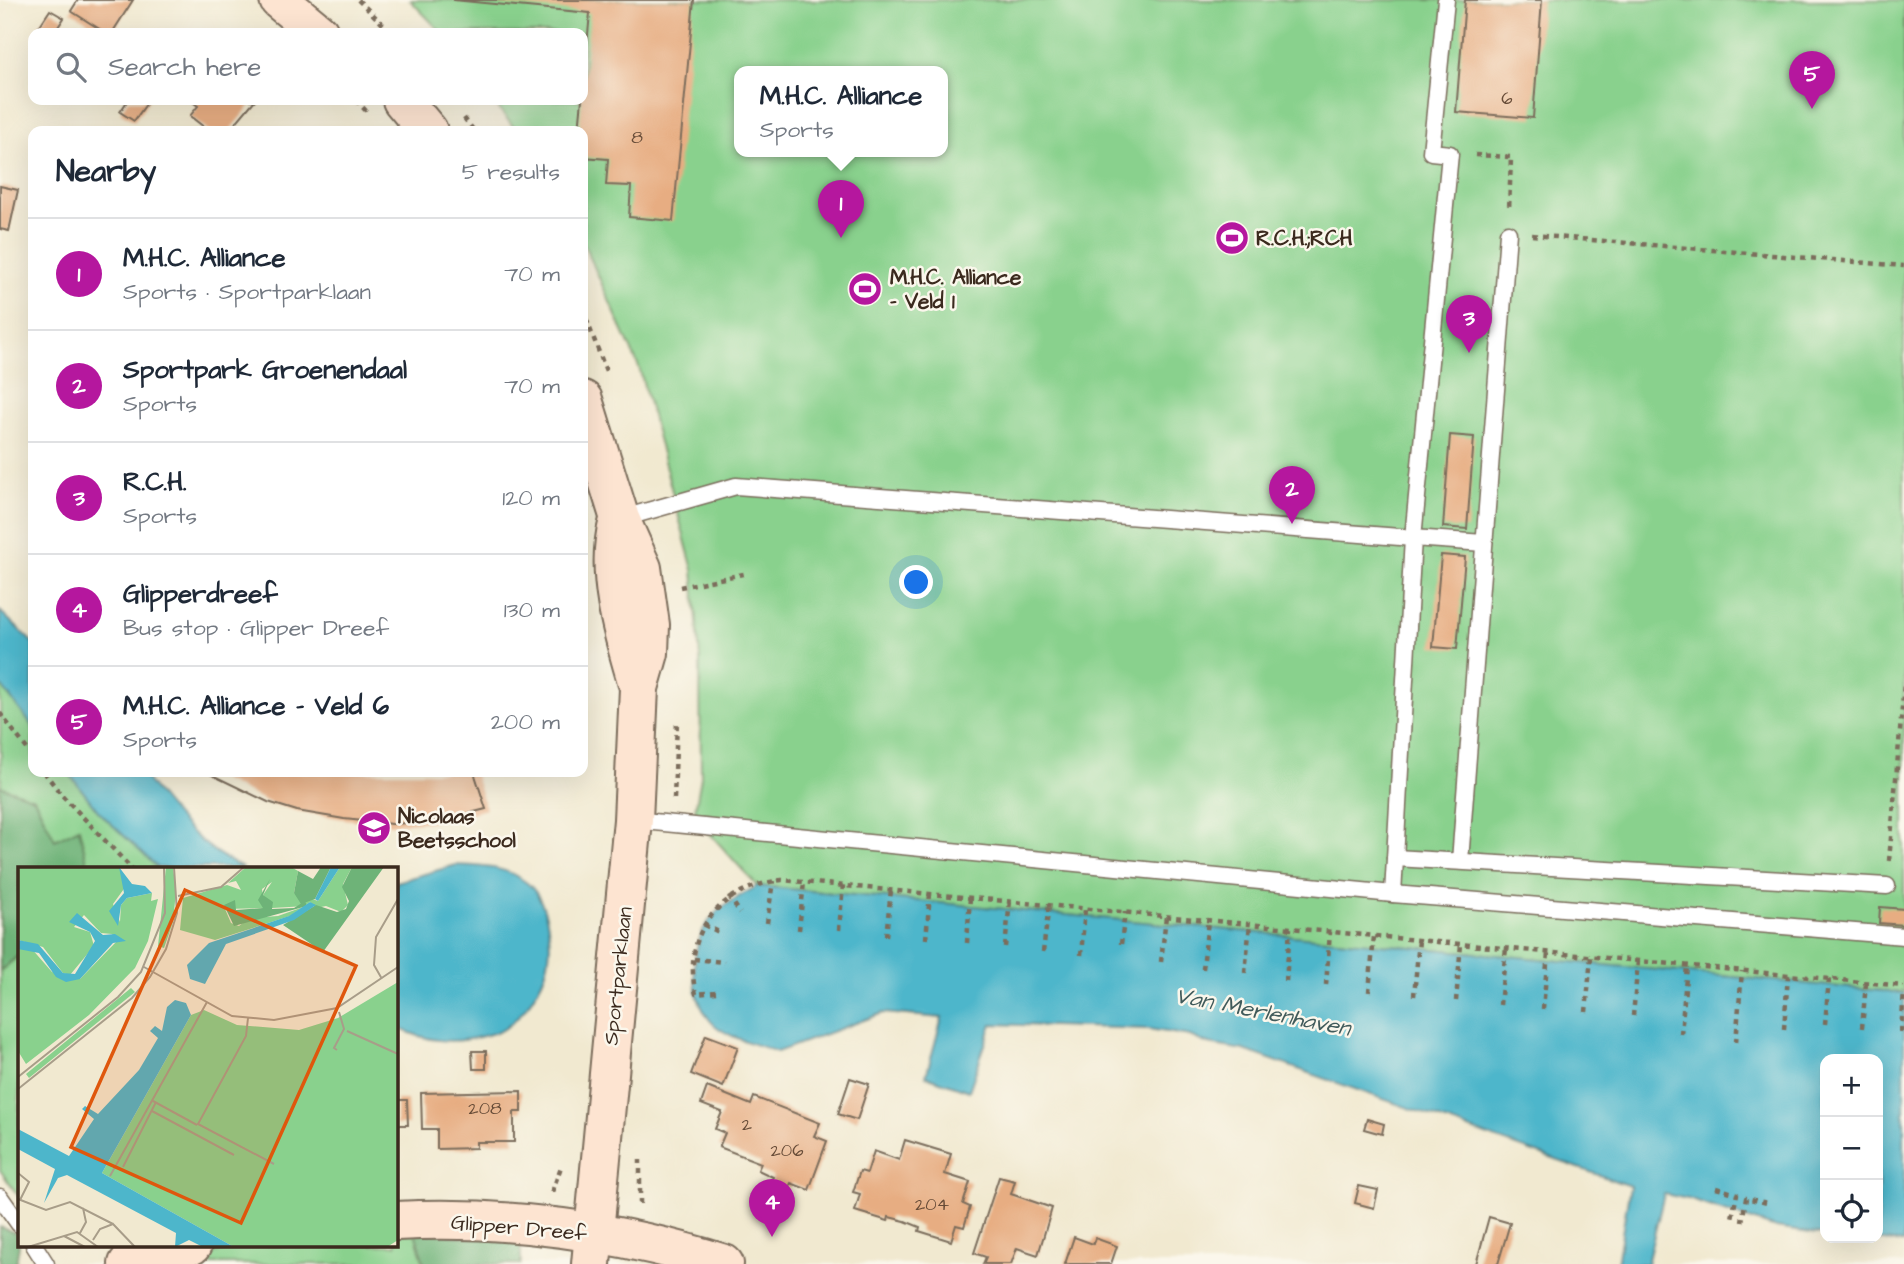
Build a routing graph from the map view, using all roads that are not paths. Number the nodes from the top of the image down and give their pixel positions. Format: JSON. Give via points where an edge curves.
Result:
{"nodes":[{"id":1,"x":279,"y":0,"type":"edge"},
{"id":2,"x":318,"y":0,"type":"edge"},
{"id":3,"x":1446,"y":0,"type":"edge"},
{"id":4,"x":313,"y":28,"type":"edge"},
{"id":5,"x":341,"y":28,"type":"edge"},
{"id":6,"x":406,"y":105,"type":"edge"},
{"id":7,"x":424,"y":126,"type":"edge"},
{"id":8,"x":1508,"y":233,"type":"road end"},
{"id":9,"x":588,"y":416,"type":"edge"},
{"id":10,"x":620,"y":519,"type":"junction"},
{"id":11,"x":1413,"y":538,"type":"junction"},
{"id":12,"x":1484,"y":543,"type":"junction"},
{"id":13,"x":633,"y":820,"type":"junction"},
{"id":14,"x":1395,"y":858,"type":"junction"},
{"id":15,"x":1460,"y":861,"type":"junction"},
{"id":16,"x":1887,"y":886,"type":"road end"},
{"id":17,"x":1393,"y":894,"type":"junction"},
{"id":18,"x":1904,"y":936,"type":"edge"},
{"id":19,"x":0,"y":1197,"type":"edge"},
{"id":20,"x":397,"y":1221,"type":"edge"},
{"id":21,"x":18,"y":1223,"type":"edge"},
{"id":22,"x":35,"y":1246,"type":"edge"},
{"id":23,"x":186,"y":1246,"type":"edge"},
{"id":24,"x":592,"y":1249,"type":"edge"},
{"id":25,"x":46,"y":1264,"type":"edge"},
{"id":26,"x":128,"y":1264,"type":"edge"},
{"id":27,"x":724,"y":1264,"type":"edge"}],
"edges":[{"from":1,"to":4,"type":"street"},
{"from":2,"to":5,"type":"street"},
{"from":3,"to":11,"type":"lane","via":[[1431,152],[1450,154]]},
{"from":6,"to":7,"type":"street"},
{"from":8,"to":12,"type":"lane"},
{"from":9,"to":10,"type":"street","name":"Sportparklaan"},
{"from":10,"to":11,"type":"lane","via":[[736,486]]},
{"from":10,"to":13,"type":"street","name":"Sportparklaan","via":[[642,568],[650,625],[649,653],[639,688]]},
{"from":11,"to":12,"type":"lane"},
{"from":11,"to":14,"type":"lane"},
{"from":12,"to":15,"type":"lane"},
{"from":13,"to":17,"type":"lane"},
{"from":13,"to":24,"type":"street","name":"Sportparklaan"},
{"from":14,"to":15,"type":"lane"},
{"from":14,"to":17,"type":"lane"},
{"from":15,"to":16,"type":"lane"},
{"from":17,"to":18,"type":"lane"},
{"from":19,"to":21,"type":"lane"},
{"from":20,"to":24,"type":"street","name":"Glipper Dreef","via":[[547,1226]]},
{"from":22,"to":25,"type":"lane"},
{"from":23,"to":26,"type":"street"},
{"from":24,"to":27,"type":"street","name":"Glipper Dreef"}]}
